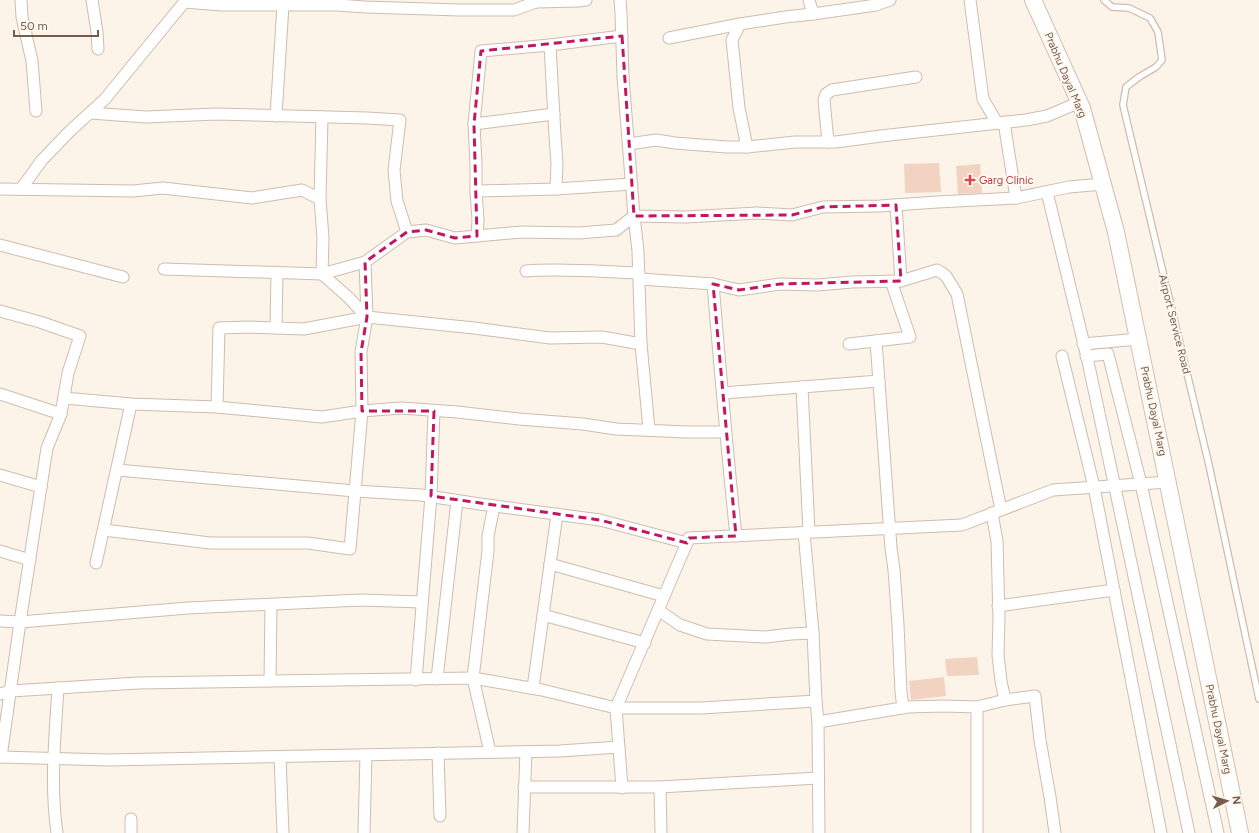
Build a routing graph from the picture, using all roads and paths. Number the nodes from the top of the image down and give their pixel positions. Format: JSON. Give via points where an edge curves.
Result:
{"nodes":[{"id":1,"x":21,"y":0,"type":"edge"},
{"id":2,"x":92,"y":0,"type":"edge"},
{"id":3,"x":586,"y":0,"type":"edge"},
{"id":4,"x":620,"y":0,"type":"edge"},
{"id":5,"x":809,"y":0,"type":"edge"},
{"id":6,"x":890,"y":0,"type":"edge"},
{"id":7,"x":970,"y":0,"type":"edge"},
{"id":8,"x":1033,"y":0,"type":"edge"},
{"id":9,"x":1104,"y":0,"type":"edge"},
{"id":10,"x":185,"y":1,"type":"edge"},
{"id":11,"x":536,"y":1,"type":"edge"},
{"id":12,"x":365,"y":4,"type":"edge"},
{"id":13,"x":283,"y":5,"type":"junction"},
{"id":14,"x":813,"y":14,"type":"junction"},
{"id":15,"x":740,"y":24,"type":"junction"},
{"id":16,"x":622,"y":36,"type":"junction"},
{"id":17,"x":669,"y":38,"type":"dead end"},
{"id":18,"x":550,"y":44,"type":"junction"},
{"id":19,"x":98,"y":48,"type":"dead end"},
{"id":20,"x":916,"y":77,"type":"dead end"},
{"id":21,"x":1080,"y":102,"type":"junction"},
{"id":22,"x":36,"y":111,"type":"dead end"},
{"id":23,"x":90,"y":113,"type":"junction"},
{"id":24,"x":554,"y":114,"type":"junction"},
{"id":25,"x":276,"y":116,"type":"junction"},
{"id":26,"x":322,"y":117,"type":"junction"},
{"id":27,"x":1000,"y":123,"type":"junction"},
{"id":28,"x":474,"y":124,"type":"junction"},
{"id":29,"x":828,"y":142,"type":"junction"},
{"id":30,"x":628,"y":144,"type":"junction"},
{"id":31,"x":747,"y":147,"type":"junction"},
{"id":32,"x":632,"y":184,"type":"junction"},
{"id":33,"x":1103,"y":184,"type":"junction"},
{"id":34,"x":0,"y":189,"type":"edge"},
{"id":35,"x":556,"y":189,"type":"junction"},
{"id":36,"x":21,"y":190,"type":"junction"},
{"id":37,"x":476,"y":191,"type":"junction"},
{"id":38,"x":1047,"y":192,"type":"junction"},
{"id":39,"x":1016,"y":198,"type":"junction"},
{"id":40,"x":320,"y":199,"type":"junction"},
{"id":41,"x":896,"y":205,"type":"junction"},
{"id":42,"x":634,"y":216,"type":"junction"},
{"id":43,"x":407,"y":232,"type":"junction"},
{"id":44,"x":477,"y":236,"type":"junction"},
{"id":45,"x":0,"y":244,"type":"edge"},
{"id":46,"x":365,"y":262,"type":"junction"},
{"id":47,"x":164,"y":269,"type":"dead end"},
{"id":48,"x":526,"y":271,"type":"dead end"},
{"id":49,"x":277,"y":272,"type":"junction"},
{"id":50,"x":322,"y":274,"type":"junction"},
{"id":51,"x":640,"y":276,"type":"junction"},
{"id":52,"x":123,"y":277,"type":"dead end"},
{"id":53,"x":896,"y":281,"type":"junction"},
{"id":54,"x":713,"y":284,"type":"junction"},
{"id":55,"x":0,"y":311,"type":"edge"},
{"id":56,"x":367,"y":317,"type":"junction"},
{"id":57,"x":276,"y":328,"type":"junction"},
{"id":58,"x":1139,"y":339,"type":"junction"},
{"id":59,"x":876,"y":341,"type":"junction"},
{"id":60,"x":641,"y":344,"type":"junction"},
{"id":61,"x":849,"y":344,"type":"dead end"},
{"id":62,"x":1083,"y":344,"type":"junction"},
{"id":63,"x":1062,"y":356,"type":"dead end"},
{"id":64,"x":1086,"y":356,"type":"junction"},
{"id":65,"x":879,"y":381,"type":"junction"},
{"id":66,"x":802,"y":387,"type":"junction"},
{"id":67,"x":723,"y":393,"type":"junction"},
{"id":68,"x":0,"y":394,"type":"edge"},
{"id":69,"x":64,"y":398,"type":"junction"},
{"id":70,"x":132,"y":404,"type":"junction"},
{"id":71,"x":217,"y":406,"type":"junction"},
{"id":72,"x":434,"y":410,"type":"junction"},
{"id":73,"x":362,"y":411,"type":"junction"},
{"id":74,"x":61,"y":414,"type":"junction"},
{"id":75,"x":649,"y":429,"type":"junction"},
{"id":76,"x":725,"y":432,"type":"junction"},
{"id":77,"x":117,"y":470,"type":"junction"},
{"id":78,"x":0,"y":475,"type":"edge"},
{"id":79,"x":1168,"y":482,"type":"junction"},
{"id":80,"x":1141,"y":484,"type":"junction"},
{"id":81,"x":1114,"y":486,"type":"junction"},
{"id":82,"x":41,"y":487,"type":"junction"},
{"id":83,"x":1094,"y":487,"type":"junction"},
{"id":84,"x":355,"y":491,"type":"junction"},
{"id":85,"x":431,"y":496,"type":"junction"},
{"id":86,"x":457,"y":501,"type":"junction"},
{"id":87,"x":494,"y":506,"type":"junction"},
{"id":88,"x":997,"y":512,"type":"junction"},
{"id":89,"x":557,"y":514,"type":"junction"},
{"id":90,"x":890,"y":528,"type":"junction"},
{"id":91,"x":104,"y":530,"type":"junction"},
{"id":92,"x":806,"y":532,"type":"junction"},
{"id":93,"x":736,"y":536,"type":"junction"},
{"id":94,"x":687,"y":543,"type":"junction"},
{"id":95,"x":0,"y":551,"type":"edge"},
{"id":96,"x":30,"y":560,"type":"junction"},
{"id":97,"x":96,"y":563,"type":"dead end"},
{"id":98,"x":550,"y":564,"type":"junction"},
{"id":99,"x":1114,"y":590,"type":"junction"},
{"id":100,"x":664,"y":596,"type":"junction"},
{"id":101,"x":422,"y":602,"type":"junction"},
{"id":102,"x":271,"y":605,"type":"junction"},
{"id":103,"x":998,"y":606,"type":"junction"},
{"id":104,"x":658,"y":610,"type":"junction"},
{"id":105,"x":543,"y":614,"type":"junction"},
{"id":106,"x":0,"y":621,"type":"edge"},
{"id":107,"x":20,"y":622,"type":"junction"},
{"id":108,"x":813,"y":633,"type":"junction"},
{"id":109,"x":645,"y":642,"type":"junction"},
{"id":110,"x":473,"y":678,"type":"junction"},
{"id":111,"x":437,"y":679,"type":"junction"},
{"id":112,"x":416,"y":680,"type":"junction"},
{"id":113,"x":270,"y":681,"type":"junction"},
{"id":114,"x":58,"y":688,"type":"junction"},
{"id":115,"x":533,"y":688,"type":"junction"},
{"id":116,"x":5,"y":692,"type":"edge"},
{"id":117,"x":1006,"y":700,"type":"junction"},
{"id":118,"x":1259,"y":700,"type":"edge"},
{"id":119,"x":816,"y":701,"type":"junction"},
{"id":120,"x":977,"y":707,"type":"junction"},
{"id":121,"x":616,"y":708,"type":"junction"},
{"id":122,"x":903,"y":708,"type":"junction"},
{"id":123,"x":818,"y":722,"type":"junction"},
{"id":124,"x":619,"y":747,"type":"junction"},
{"id":125,"x":490,"y":752,"type":"junction"},
{"id":126,"x":526,"y":752,"type":"junction"},
{"id":127,"x":438,"y":753,"type":"junction"},
{"id":128,"x":366,"y":755,"type":"junction"},
{"id":129,"x":280,"y":756,"type":"junction"},
{"id":130,"x":1,"y":757,"type":"edge"},
{"id":131,"x":54,"y":759,"type":"junction"},
{"id":132,"x":818,"y":778,"type":"junction"},
{"id":133,"x":524,"y":787,"type":"junction"},
{"id":134,"x":660,"y":787,"type":"junction"},
{"id":135,"x":622,"y":788,"type":"junction"},
{"id":136,"x":440,"y":816,"type":"dead end"},
{"id":137,"x":132,"y":819,"type":"dead end"},
{"id":138,"x":57,"y":833,"type":"edge"},
{"id":139,"x":131,"y":833,"type":"edge"},
{"id":140,"x":283,"y":833,"type":"edge"},
{"id":141,"x":364,"y":833,"type":"edge"},
{"id":142,"x":523,"y":833,"type":"edge"},
{"id":143,"x":661,"y":833,"type":"edge"},
{"id":144,"x":819,"y":833,"type":"edge"},
{"id":145,"x":977,"y":833,"type":"edge"},
{"id":146,"x":1055,"y":833,"type":"edge"},
{"id":147,"x":1161,"y":833,"type":"edge"},
{"id":148,"x":1189,"y":833,"type":"edge"},
{"id":149,"x":1218,"y":833,"type":"edge"},
{"id":150,"x":1240,"y":833,"type":"edge"}],
"edges":[{"from":1,"to":22,"type":"street","via":[[32,62]]},
{"from":2,"to":19,"type":"street"},
{"from":3,"to":11,"type":"street"},
{"from":4,"to":16,"type":"street"},
{"from":5,"to":14,"type":"street"},
{"from":6,"to":14,"type":"street","via":[[876,5]]},
{"from":7,"to":27,"type":"street","via":[[983,100]]},
{"from":8,"to":21,"type":"street","name":"Prabhu Dayal Marg"},
{"from":9,"to":118,"type":"lane","name":"Airport Service Road","via":[[1112,7],[1129,8],[1150,18],[1158,32],[1162,60],[1126,87],[1123,105],[1210,465]]},
{"from":10,"to":13,"type":"street","via":[[222,5]]},
{"from":10,"to":23,"type":"street","via":[[105,100]]},
{"from":11,"to":12,"type":"street","via":[[514,10],[459,10]]},
{"from":12,"to":13,"type":"street"},
{"from":13,"to":25,"type":"street"},
{"from":14,"to":15,"type":"street"},
{"from":15,"to":17,"type":"street"},
{"from":15,"to":31,"type":"street","via":[[732,40],[739,108]]},
{"from":16,"to":18,"type":"street"},
{"from":16,"to":30,"type":"street"},
{"from":18,"to":24,"type":"street"},
{"from":18,"to":28,"type":"street","via":[[481,51]]},
{"from":20,"to":29,"type":"street","via":[[832,90],[826,94],[824,100]]},
{"from":21,"to":27,"type":"street","via":[[1047,116]]},
{"from":21,"to":33,"type":"street","name":"Prabhu Dayal Marg"},
{"from":23,"to":25,"type":"street","via":[[146,117],[216,114]]},
{"from":23,"to":36,"type":"street","via":[[42,160]]},
{"from":24,"to":28,"type":"street"},
{"from":24,"to":35,"type":"street"},
{"from":25,"to":26,"type":"street"},
{"from":26,"to":40,"type":"street"},
{"from":26,"to":43,"type":"street","via":[[400,120],[394,170],[397,201]]},
{"from":27,"to":29,"type":"street"},
{"from":27,"to":39,"type":"street"},
{"from":28,"to":37,"type":"street"},
{"from":29,"to":31,"type":"street","via":[[795,142]]},
{"from":30,"to":31,"type":"street","via":[[656,140]]},
{"from":30,"to":32,"type":"street"},
{"from":32,"to":35,"type":"street"},
{"from":32,"to":42,"type":"street"},
{"from":33,"to":38,"type":"street"},
{"from":33,"to":58,"type":"street","name":"Prabhu Dayal Marg"},
{"from":34,"to":36,"type":"street"},
{"from":35,"to":37,"type":"street"},
{"from":36,"to":40,"type":"street","via":[[132,191],[163,188],[252,198],[302,190]]},
{"from":37,"to":44,"type":"street"},
{"from":38,"to":39,"type":"street"},
{"from":38,"to":62,"type":"street"},
{"from":39,"to":41,"type":"street"},
{"from":40,"to":50,"type":"street"},
{"from":41,"to":42,"type":"street","via":[[823,207],[792,215],[757,213],[686,217]]},
{"from":41,"to":53,"type":"street"},
{"from":42,"to":44,"type":"street","via":[[616,230],[579,234],[522,232]]},
{"from":42,"to":51,"type":"street"},
{"from":43,"to":44,"type":"street","via":[[426,230],[455,238]]},
{"from":43,"to":46,"type":"street"},
{"from":45,"to":52,"type":"street"},
{"from":46,"to":50,"type":"street"},
{"from":46,"to":56,"type":"street"},
{"from":47,"to":49,"type":"street"},
{"from":48,"to":51,"type":"street","via":[[573,270]]},
{"from":49,"to":50,"type":"street"},
{"from":49,"to":57,"type":"street"},
{"from":50,"to":56,"type":"street"},
{"from":51,"to":54,"type":"street"},
{"from":51,"to":60,"type":"street"},
{"from":53,"to":54,"type":"street","via":[[780,284],[739,290]]},
{"from":53,"to":59,"type":"street","via":[[910,337]]},
{"from":53,"to":88,"type":"street","via":[[937,270],[946,276],[957,294]]},
{"from":54,"to":67,"type":"street"},
{"from":55,"to":69,"type":"street","via":[[80,336],[68,373]]},
{"from":56,"to":57,"type":"street","via":[[304,329]]},
{"from":56,"to":60,"type":"street","via":[[550,338],[602,337]]},
{"from":56,"to":73,"type":"street","via":[[360,352]]},
{"from":57,"to":71,"type":"street","via":[[219,328]]},
{"from":58,"to":62,"type":"street"},
{"from":58,"to":79,"type":"street","name":"Prabhu Dayal Marg"},
{"from":59,"to":61,"type":"street"},
{"from":59,"to":65,"type":"street"},
{"from":60,"to":75,"type":"street"},
{"from":62,"to":64,"type":"street"},
{"from":63,"to":83,"type":"street"},
{"from":64,"to":80,"type":"street","via":[[1108,354]]},
{"from":64,"to":81,"type":"street"},
{"from":65,"to":66,"type":"street"},
{"from":65,"to":90,"type":"street"},
{"from":66,"to":67,"type":"street"},
{"from":66,"to":92,"type":"street"},
{"from":67,"to":76,"type":"street"},
{"from":68,"to":74,"type":"street"},
{"from":69,"to":70,"type":"street"},
{"from":69,"to":74,"type":"street"},
{"from":70,"to":71,"type":"street"},
{"from":70,"to":77,"type":"street"},
{"from":71,"to":73,"type":"street","via":[[322,417]]},
{"from":72,"to":73,"type":"street","via":[[401,408]]},
{"from":72,"to":75,"type":"street","via":[[616,429]]},
{"from":72,"to":85,"type":"street"},
{"from":73,"to":84,"type":"street"},
{"from":74,"to":82,"type":"street","via":[[47,448]]},
{"from":75,"to":76,"type":"street"},
{"from":76,"to":93,"type":"street"},
{"from":77,"to":84,"type":"street"},
{"from":77,"to":91,"type":"street"},
{"from":78,"to":82,"type":"street"},
{"from":79,"to":80,"type":"street"},
{"from":79,"to":150,"type":"street","name":"Prabhu Dayal Marg"},
{"from":80,"to":81,"type":"street"},
{"from":80,"to":149,"type":"street"},
{"from":81,"to":83,"type":"street"},
{"from":81,"to":148,"type":"street"},
{"from":82,"to":96,"type":"street"},
{"from":83,"to":88,"type":"street","via":[[1053,490]]},
{"from":83,"to":99,"type":"street"},
{"from":84,"to":85,"type":"street"},
{"from":84,"to":91,"type":"street","via":[[350,549],[308,543],[210,543]]},
{"from":85,"to":86,"type":"street"},
{"from":85,"to":101,"type":"street"},
{"from":86,"to":87,"type":"street"},
{"from":86,"to":111,"type":"street"},
{"from":87,"to":89,"type":"street"},
{"from":87,"to":110,"type":"street","via":[[488,536]]},
{"from":88,"to":90,"type":"street","via":[[962,525]]},
{"from":88,"to":103,"type":"street"},
{"from":89,"to":94,"type":"street","via":[[600,520]]},
{"from":89,"to":98,"type":"street"},
{"from":90,"to":92,"type":"street"},
{"from":90,"to":122,"type":"street"},
{"from":91,"to":97,"type":"street"},
{"from":92,"to":93,"type":"street"},
{"from":92,"to":108,"type":"street"},
{"from":93,"to":94,"type":"street","via":[[689,538]]},
{"from":94,"to":100,"type":"street"},
{"from":95,"to":96,"type":"street"},
{"from":96,"to":107,"type":"street"},
{"from":98,"to":100,"type":"street"},
{"from":98,"to":105,"type":"street"},
{"from":99,"to":103,"type":"street"},
{"from":99,"to":147,"type":"street"},
{"from":100,"to":104,"type":"street"},
{"from":101,"to":102,"type":"street","via":[[361,600]]},
{"from":101,"to":112,"type":"street"},
{"from":102,"to":107,"type":"street","via":[[188,608]]},
{"from":102,"to":113,"type":"street"},
{"from":103,"to":117,"type":"street","via":[[998,656]]},
{"from":104,"to":108,"type":"street","via":[[680,625],[707,634],[766,637]]},
{"from":104,"to":109,"type":"street"},
{"from":105,"to":109,"type":"street"},
{"from":105,"to":115,"type":"street"},
{"from":106,"to":107,"type":"street"},
{"from":107,"to":116,"type":"street"},
{"from":108,"to":119,"type":"street"},
{"from":109,"to":121,"type":"street"},
{"from":110,"to":111,"type":"street"},
{"from":110,"to":115,"type":"street"},
{"from":110,"to":125,"type":"street"},
{"from":111,"to":112,"type":"street"},
{"from":112,"to":113,"type":"street"},
{"from":113,"to":114,"type":"street","via":[[138,683]]},
{"from":114,"to":116,"type":"street"},
{"from":114,"to":131,"type":"street"},
{"from":115,"to":121,"type":"street"},
{"from":116,"to":130,"type":"street"},
{"from":117,"to":120,"type":"street"},
{"from":117,"to":146,"type":"street","via":[[1035,696]]},
{"from":119,"to":121,"type":"street","via":[[701,708]]},
{"from":119,"to":123,"type":"street"},
{"from":120,"to":122,"type":"street"},
{"from":120,"to":145,"type":"street"},
{"from":121,"to":124,"type":"street"},
{"from":122,"to":123,"type":"street"},
{"from":123,"to":132,"type":"street"},
{"from":124,"to":126,"type":"street"},
{"from":124,"to":135,"type":"street"},
{"from":125,"to":126,"type":"street"},
{"from":125,"to":127,"type":"street"},
{"from":126,"to":133,"type":"street"},
{"from":127,"to":128,"type":"street"},
{"from":127,"to":136,"type":"street"},
{"from":128,"to":129,"type":"street"},
{"from":128,"to":141,"type":"street"},
{"from":129,"to":131,"type":"street"},
{"from":129,"to":140,"type":"street"},
{"from":130,"to":131,"type":"street"},
{"from":131,"to":138,"type":"street","via":[[53,802]]},
{"from":132,"to":134,"type":"street"},
{"from":132,"to":144,"type":"street"},
{"from":133,"to":135,"type":"street"},
{"from":133,"to":142,"type":"street"},
{"from":134,"to":135,"type":"street"},
{"from":134,"to":143,"type":"street"},
{"from":137,"to":139,"type":"street"}]}
